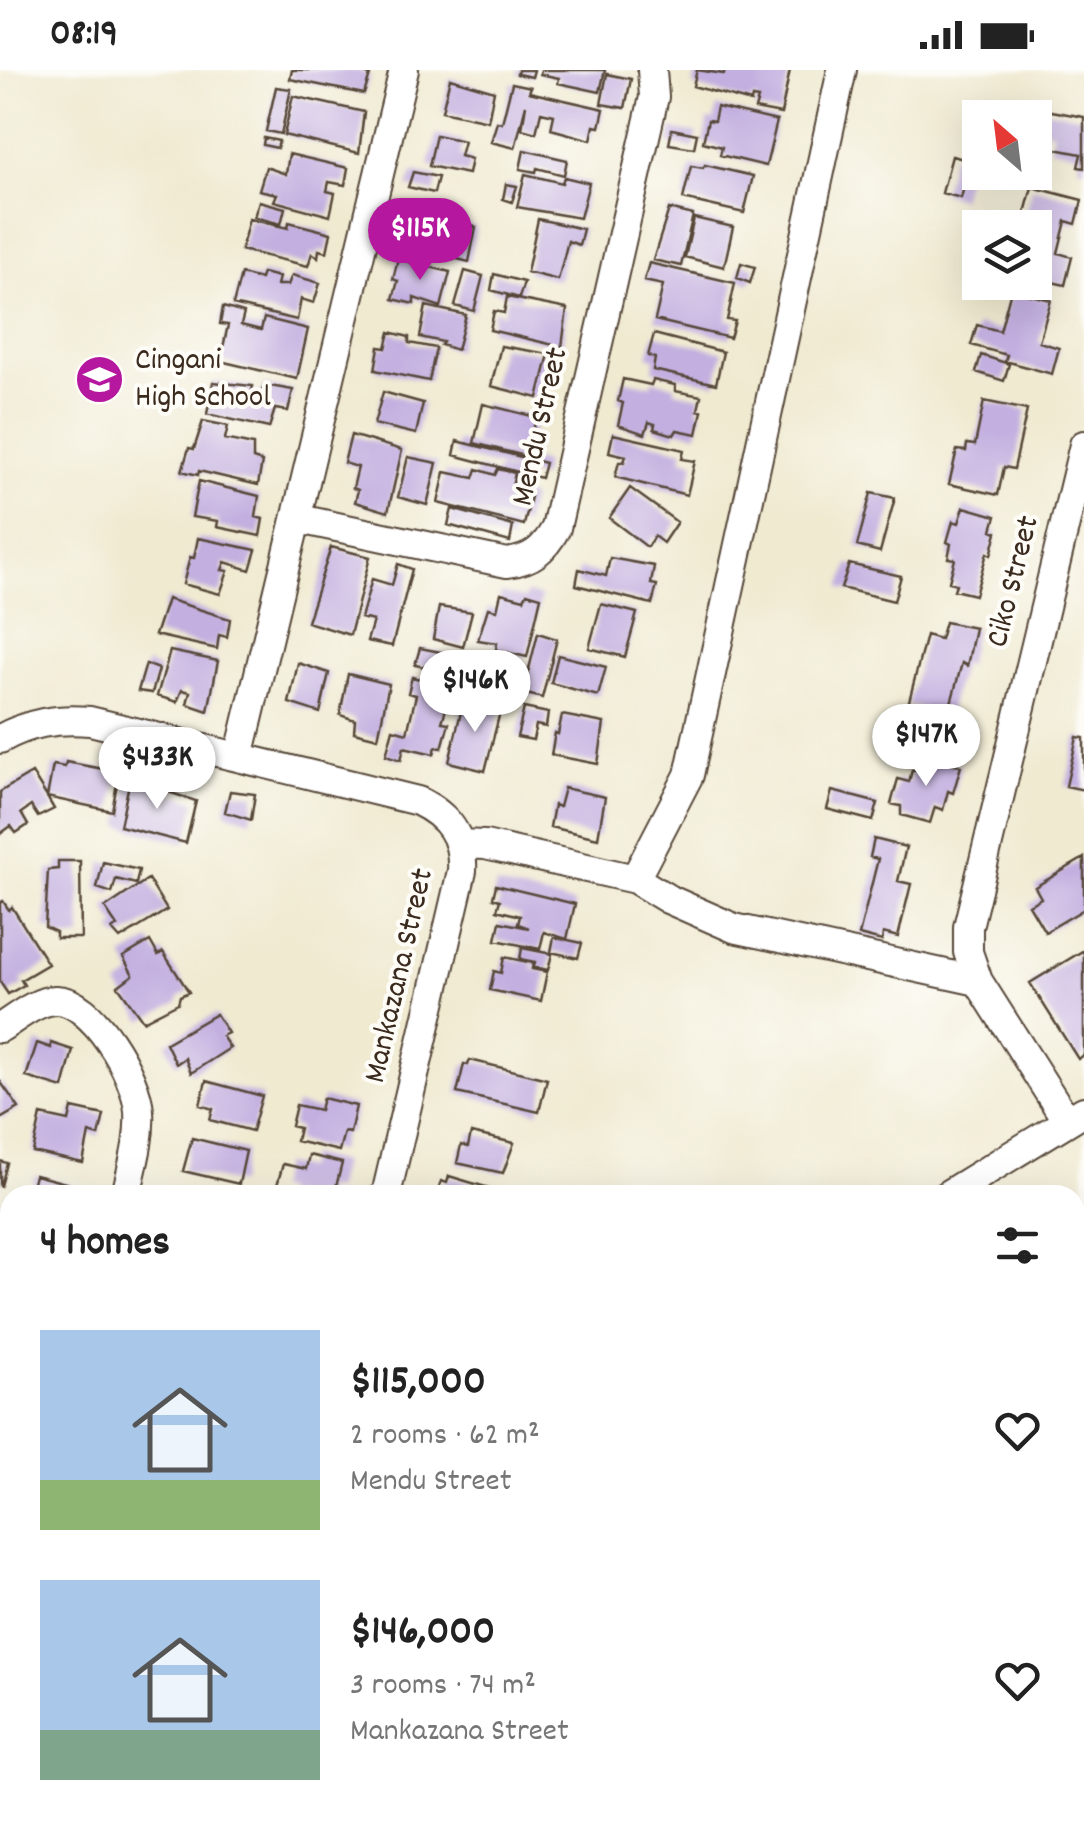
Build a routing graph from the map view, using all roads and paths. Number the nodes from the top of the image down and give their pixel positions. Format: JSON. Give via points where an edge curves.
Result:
{"nodes":[{"id":1,"x":404,"y":70,"type":"edge"},
{"id":2,"x":652,"y":70,"type":"edge"},
{"id":3,"x":842,"y":70,"type":"edge"},
{"id":4,"x":1084,"y":445,"type":"edge"},
{"id":5,"x":299,"y":519,"type":"junction"},
{"id":6,"x":0,"y":739,"type":"edge"},
{"id":7,"x":239,"y":758,"type":"junction"},
{"id":8,"x":460,"y":844,"type":"junction"},
{"id":9,"x":635,"y":878,"type":"junction"},
{"id":10,"x":978,"y":980,"type":"junction"},
{"id":11,"x":0,"y":1028,"type":"edge"},
{"id":12,"x":1076,"y":1116,"type":"edge"},
{"id":13,"x":128,"y":1185,"type":"edge"},
{"id":14,"x":388,"y":1185,"type":"edge"},
{"id":15,"x":963,"y":1185,"type":"edge"}],
"edges":[{"from":1,"to":5,"type":"street"},
{"from":2,"to":5,"type":"street","name":"Mendu Street","via":[[654,98],[556,528],[546,547],[526,561],[507,563]]},
{"from":3,"to":9,"type":"street","via":[[689,775]]},
{"from":4,"to":10,"type":"street","name":"Ciko Street","via":[[968,927]]},
{"from":5,"to":7,"type":"street"},
{"from":6,"to":7,"type":"street","name":"Mankazana Street","via":[[25,725],[76,720]]},
{"from":7,"to":8,"type":"street","name":"Mankazana Street","via":[[418,800],[445,816]]},
{"from":8,"to":9,"type":"street"},
{"from":8,"to":14,"type":"street","name":"Mankazana Street","via":[[459,889]]},
{"from":9,"to":10,"type":"street","via":[[734,928]]},
{"from":10,"to":12,"type":"street","name":"Ciko Street"},
{"from":11,"to":13,"type":"street","via":[[56,1000],[72,1001],[91,1015],[139,1105]]},
{"from":12,"to":15,"type":"street"}]}
